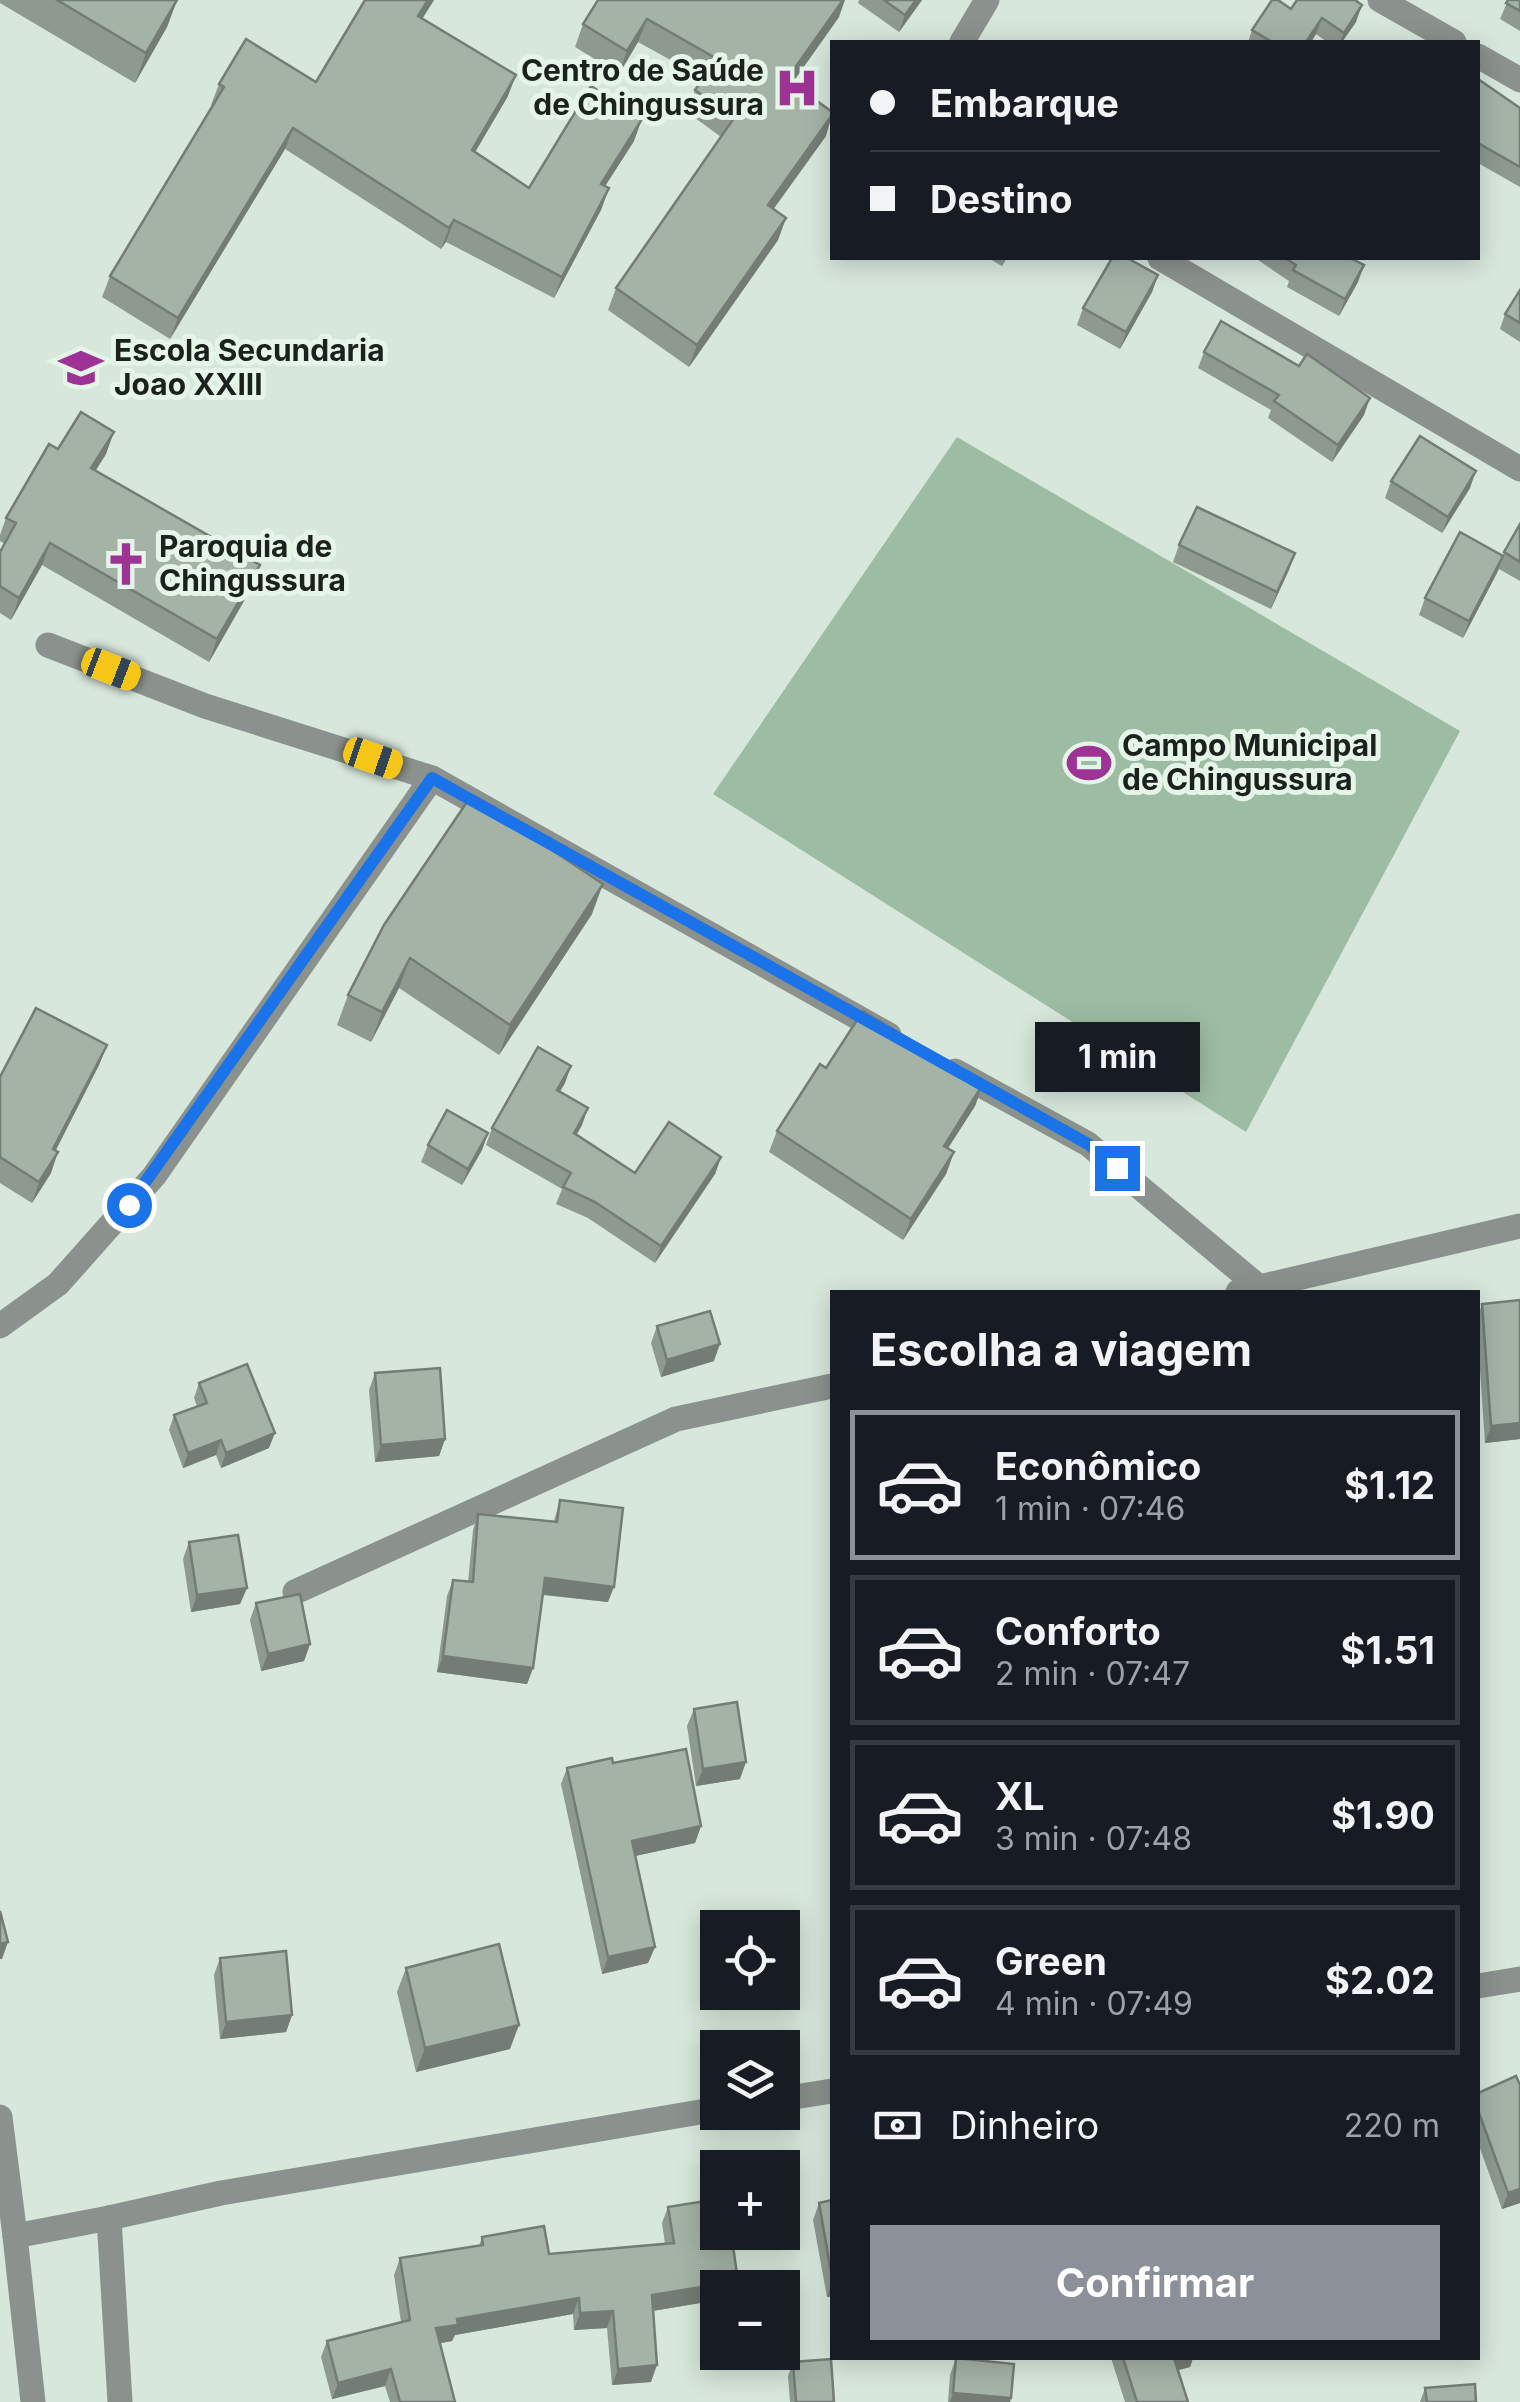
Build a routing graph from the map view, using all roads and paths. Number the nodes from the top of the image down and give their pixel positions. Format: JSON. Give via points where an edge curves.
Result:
{"nodes":[{"id":1,"x":987,"y":0,"type":"edge"},
{"id":2,"x":1380,"y":0,"type":"edge"},
{"id":3,"x":963,"y":40,"type":"edge"},
{"id":4,"x":1450,"y":40,"type":"edge"},
{"id":5,"x":1480,"y":57,"type":"edge"},
{"id":6,"x":1520,"y":80,"type":"edge"},
{"id":7,"x":1163,"y":260,"type":"edge"},
{"id":8,"x":1520,"y":469,"type":"edge"},
{"id":9,"x":48,"y":645,"type":"dead end"},
{"id":10,"x":432,"y":778,"type":"junction"},
{"id":11,"x":1520,"y":1226,"type":"edge"},
{"id":12,"x":1248,"y":1290,"type":"edge"},
{"id":13,"x":0,"y":1326,"type":"edge"},
{"id":14,"x":830,"y":1386,"type":"edge"},
{"id":15,"x":294,"y":1592,"type":"edge"},
{"id":16,"x":1520,"y":1979,"type":"edge"},
{"id":17,"x":1480,"y":1986,"type":"edge"},
{"id":18,"x":830,"y":2090,"type":"edge"},
{"id":19,"x":800,"y":2095,"type":"edge"},
{"id":20,"x":700,"y":2112,"type":"edge"},
{"id":21,"x":0,"y":2117,"type":"edge"},
{"id":22,"x":109,"y":2218,"type":"junction"},
{"id":23,"x":14,"y":2236,"type":"junction"},
{"id":24,"x":34,"y":2402,"type":"edge"},
{"id":25,"x":120,"y":2402,"type":"edge"}],
"edges":[{"from":1,"to":3,"type":"street"},
{"from":2,"to":4,"type":"street"},
{"from":5,"to":6,"type":"street"},
{"from":7,"to":8,"type":"street"},
{"from":9,"to":10,"type":"street","via":[[205,706]]},
{"from":10,"to":12,"type":"street","via":[[1088,1144]]},
{"from":10,"to":13,"type":"street","via":[[154,1176],[58,1284]]},
{"from":11,"to":12,"type":"street"},
{"from":14,"to":15,"type":"street","via":[[676,1420]]},
{"from":16,"to":17,"type":"street"},
{"from":18,"to":19,"type":"street"},
{"from":20,"to":22,"type":"street"},
{"from":21,"to":23,"type":"street"},
{"from":22,"to":23,"type":"street"},
{"from":22,"to":25,"type":"street"},
{"from":23,"to":24,"type":"street"}]}
